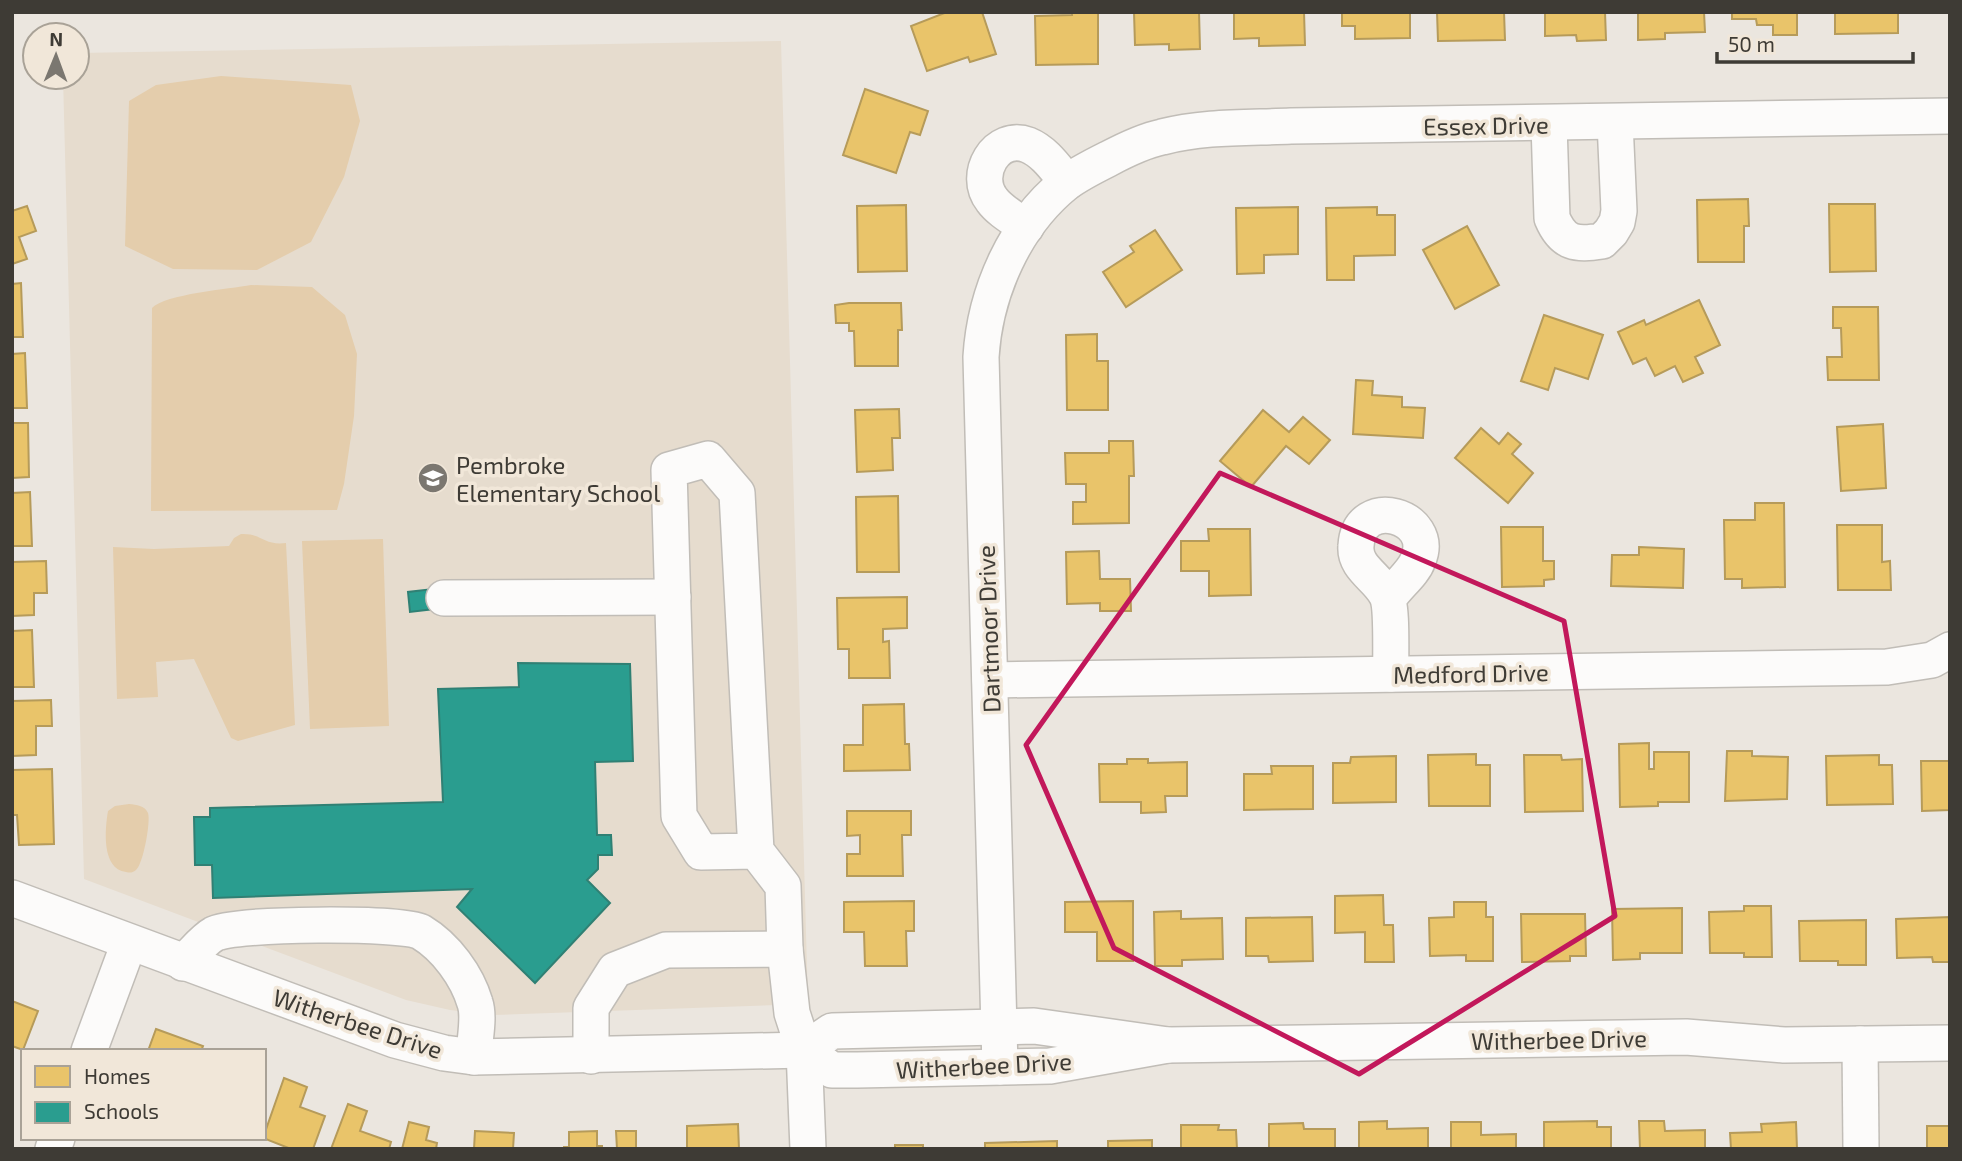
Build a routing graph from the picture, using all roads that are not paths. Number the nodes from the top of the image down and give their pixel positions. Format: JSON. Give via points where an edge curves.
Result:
{"nodes":[{"id":1,"x":1950,"y":117,"type":"edge"},
{"id":2,"x":1615,"y":122,"type":"junction"},
{"id":3,"x":1549,"y":124,"type":"junction"},
{"id":4,"x":1045,"y":205,"type":"joint"},
{"id":5,"x":673,"y":597,"type":"junction"},
{"id":6,"x":444,"y":598,"type":"dead end"},
{"id":7,"x":1389,"y":598,"type":"dead end"},
{"id":8,"x":1950,"y":650,"type":"edge"},
{"id":9,"x":1391,"y":674,"type":"junction"},
{"id":10,"x":990,"y":680,"type":"junction"},
{"id":11,"x":756,"y":851,"type":"junction"},
{"id":12,"x":12,"y":898,"type":"edge"},
{"id":13,"x":129,"y":943,"type":"junction"},
{"id":14,"x":785,"y":949,"type":"junction"},
{"id":15,"x":183,"y":963,"type":"junction"},
{"id":16,"x":999,"y":1026,"type":"junction"},
{"id":17,"x":1950,"y":1043,"type":"edge"},
{"id":18,"x":1860,"y":1044,"type":"junction"},
{"id":19,"x":1168,"y":1045,"type":"junction"},
{"id":20,"x":90,"y":1049,"type":"edge"},
{"id":21,"x":804,"y":1050,"type":"junction"},
{"id":22,"x":592,"y":1056,"type":"junction"},
{"id":23,"x":474,"y":1057,"type":"junction"},
{"id":24,"x":1000,"y":1067,"type":"junction"},
{"id":25,"x":808,"y":1149,"type":"edge"},
{"id":26,"x":1861,"y":1149,"type":"edge"}],
"edges":[{"from":1,"to":2,"type":"street","name":"Essex Drive"},
{"from":2,"to":3,"type":"street","name":"Essex Drive"},
{"from":2,"to":3,"type":"street","via":[[1617,222],[1602,241],[1586,244],[1572,243],[1558,232],[1552,218]]},
{"from":3,"to":4,"type":"street","name":"Essex Drive","via":[[1188,131],[1147,141],[1112,157]]},
{"from":4,"to":10,"type":"street","name":"Dartmoor Drive","via":[[1002,271],[982,337]]},
{"from":5,"to":6,"type":"street"},
{"from":5,"to":11,"type":"street","via":[[678,816],[701,852]]},
{"from":5,"to":11,"type":"street","via":[[669,470],[708,459],[737,493]]},
{"from":7,"to":9,"type":"street"},
{"from":8,"to":9,"type":"street","name":"Medford Drive","via":[[1932,660],[1887,667]]},
{"from":9,"to":10,"type":"street","name":"Medford Drive"},
{"from":10,"to":16,"type":"street","name":"Dartmoor Drive"},
{"from":11,"to":14,"type":"street","via":[[783,886]]},
{"from":12,"to":13,"type":"street","name":"Witherbee Drive"},
{"from":13,"to":15,"type":"street","name":"Witherbee Drive"},
{"from":13,"to":20,"type":"street"},
{"from":14,"to":21,"type":"street","via":[[792,1013]]},
{"from":14,"to":22,"type":"street","via":[[666,950],[615,970],[591,1007]]},
{"from":15,"to":23,"type":"street","name":"Witherbee Drive","via":[[395,1040]]},
{"from":15,"to":23,"type":"street","via":[[215,933],[246,928],[325,925],[419,930],[444,950],[476,1005]]},
{"from":16,"to":19,"type":"street","name":"Witherbee Drive","via":[[1034,1026]]},
{"from":16,"to":21,"type":"street","name":"Witherbee Drive","via":[[832,1031]]},
{"from":16,"to":24,"type":"street","name":"Dartmoor Drive"},
{"from":17,"to":18,"type":"street","name":"Witherbee Drive"},
{"from":18,"to":19,"type":"street","name":"Witherbee Drive","via":[[1784,1045],[1686,1037]]},
{"from":18,"to":26,"type":"street"},
{"from":19,"to":24,"type":"street","name":"Witherbee Drive","via":[[1050,1066]]},
{"from":21,"to":22,"type":"street","name":"Witherbee Drive"},
{"from":21,"to":24,"type":"street","name":"Witherbee Drive","via":[[832,1070]]},
{"from":21,"to":25,"type":"street"},
{"from":22,"to":23,"type":"street","name":"Witherbee Drive"}]}
